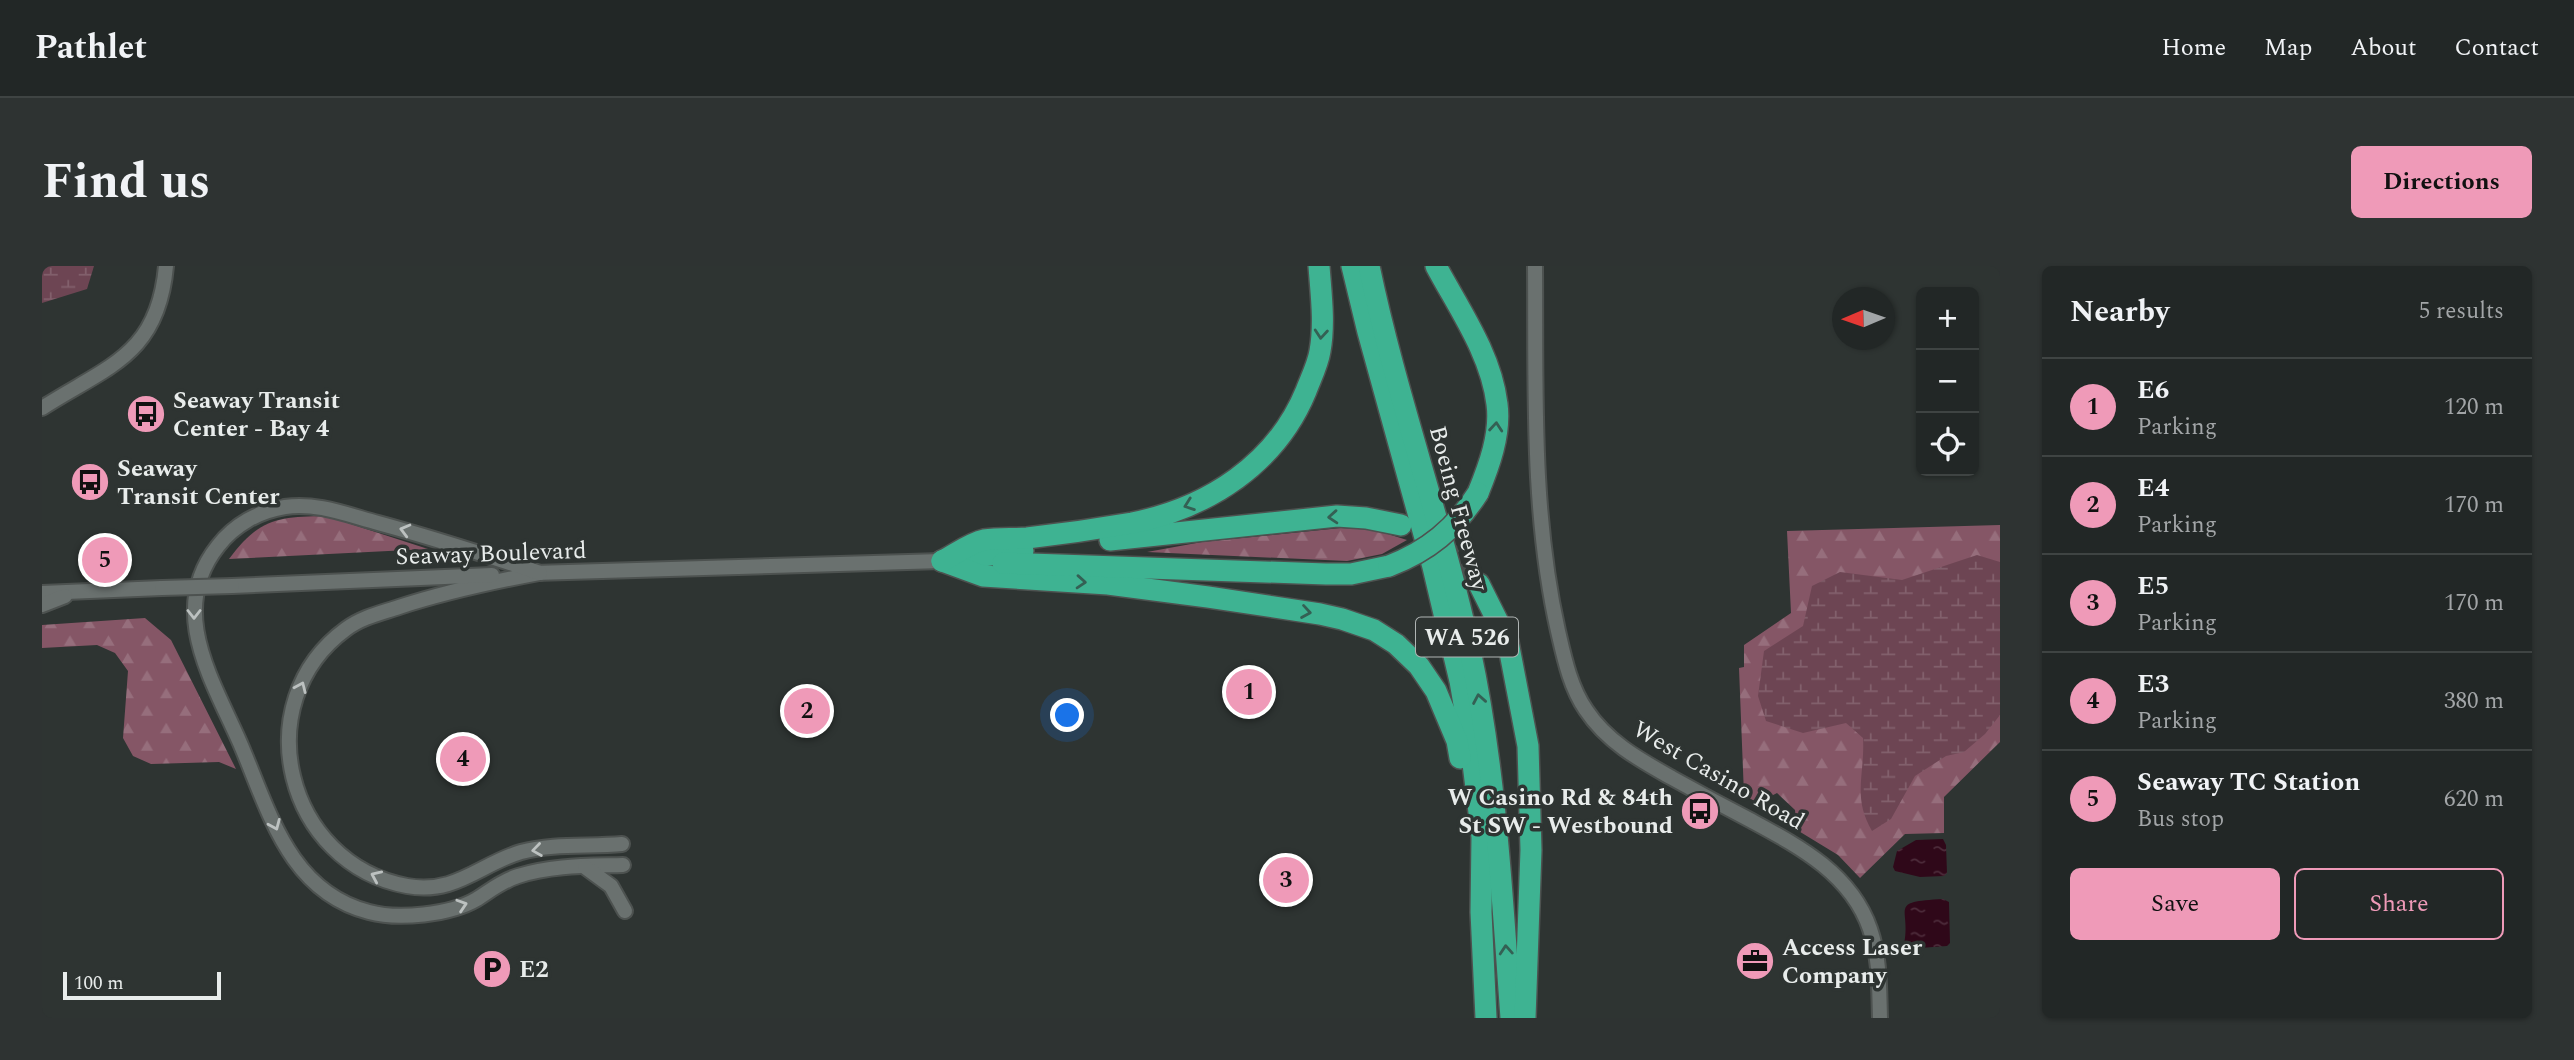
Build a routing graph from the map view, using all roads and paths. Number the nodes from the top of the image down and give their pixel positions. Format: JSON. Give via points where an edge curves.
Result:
{"nodes":[{"id":1,"x":166,"y":266,"type":"edge"},
{"id":2,"x":1319,"y":266,"type":"edge"},
{"id":3,"x":1352,"y":266,"type":"edge"},
{"id":4,"x":1369,"y":266,"type":"edge"},
{"id":5,"x":1436,"y":266,"type":"edge"},
{"id":6,"x":1535,"y":266,"type":"edge"},
{"id":7,"x":42,"y":408,"type":"edge"},
{"id":8,"x":1401,"y":525,"type":"dead end"},
{"id":9,"x":942,"y":561,"type":"junction"},
{"id":10,"x":540,"y":573,"type":"junction"},
{"id":11,"x":1479,"y":584,"type":"tunnel mouth"},
{"id":12,"x":80,"y":591,"type":"junction"},
{"id":13,"x":42,"y":593,"type":"edge"},
{"id":14,"x":42,"y":605,"type":"edge"},
{"id":15,"x":622,"y":844,"type":"dead end"},
{"id":16,"x":623,"y":865,"type":"dead end"},
{"id":17,"x":585,"y":867,"type":"junction"},
{"id":18,"x":625,"y":911,"type":"dead end"},
{"id":19,"x":1481,"y":912,"type":"junction"},
{"id":20,"x":1486,"y":1018,"type":"edge"},
{"id":21,"x":1511,"y":1018,"type":"edge"},
{"id":22,"x":1525,"y":1018,"type":"edge"},
{"id":23,"x":1880,"y":1018,"type":"edge"}],
"edges":[{"from":1,"to":7,"type":"street","via":[[155,318],[139,342],[100,375]]},
{"from":2,"to":9,"type":"highway","one_way":true,"via":[[1320,353],[1311,380],[1289,425],[1245,473],[1200,501],[1145,519],[1026,538],[982,540]]},
{"from":3,"to":19,"type":"highway","name":"Boeing Freeway","number":"WA 526","via":[[1460,681],[1482,837]]},
{"from":21,"to":4,"type":"highway","name":"Boeing Freeway","number":"WA 526","one_way":true,"via":[[1491,777],[1479,698]]},
{"from":9,"to":5,"type":"highway","one_way":true,"bridge":true,"via":[[1339,574],[1374,571],[1424,551],[1460,520],[1478,493],[1495,438],[1497,406],[1482,350]]},
{"from":6,"to":23,"type":"street","name":"West Casino Road","via":[[1536,434],[1544,560],[1573,686],[1586,711],[1634,757],[1814,856],[1841,880],[1870,927],[1877,954]]},
{"from":8,"to":9,"type":"highway","one_way":true,"via":[[1337,516]]},
{"from":9,"to":10,"type":"street","name":"Seaway Boulevard"},
{"from":9,"to":19,"type":"highway","one_way":true,"via":[[983,576],[1108,584],[1320,614],[1374,630],[1396,644],[1436,691],[1457,741]]},
{"from":10,"to":12,"type":"street","name":"Seaway Boulevard","bridge":true},
{"from":15,"to":10,"type":"street","one_way":true,"via":[[521,852],[455,884],[405,886],[371,875],[339,854],[314,825],[295,788],[288,753],[294,703],[309,670],[332,640],[362,619],[406,604]]},
{"from":10,"to":17,"type":"street","one_way":true,"via":[[342,513],[287,507],[252,517],[223,539],[202,570],[194,624],[204,659],[282,841],[299,868],[328,894],[367,911],[398,916],[441,911],[475,900],[517,876]]},
{"from":11,"to":22,"type":"highway","via":[[1508,642],[1528,746],[1531,850]]},
{"from":12,"to":13,"type":"street","name":"Seaway Boulevard"},
{"from":12,"to":14,"type":"street"},
{"from":16,"to":17,"type":"street"},
{"from":17,"to":18,"type":"street","via":[[611,886]]},
{"from":19,"to":20,"type":"highway","name":"Boeing Freeway","number":"WA 526"}]}
